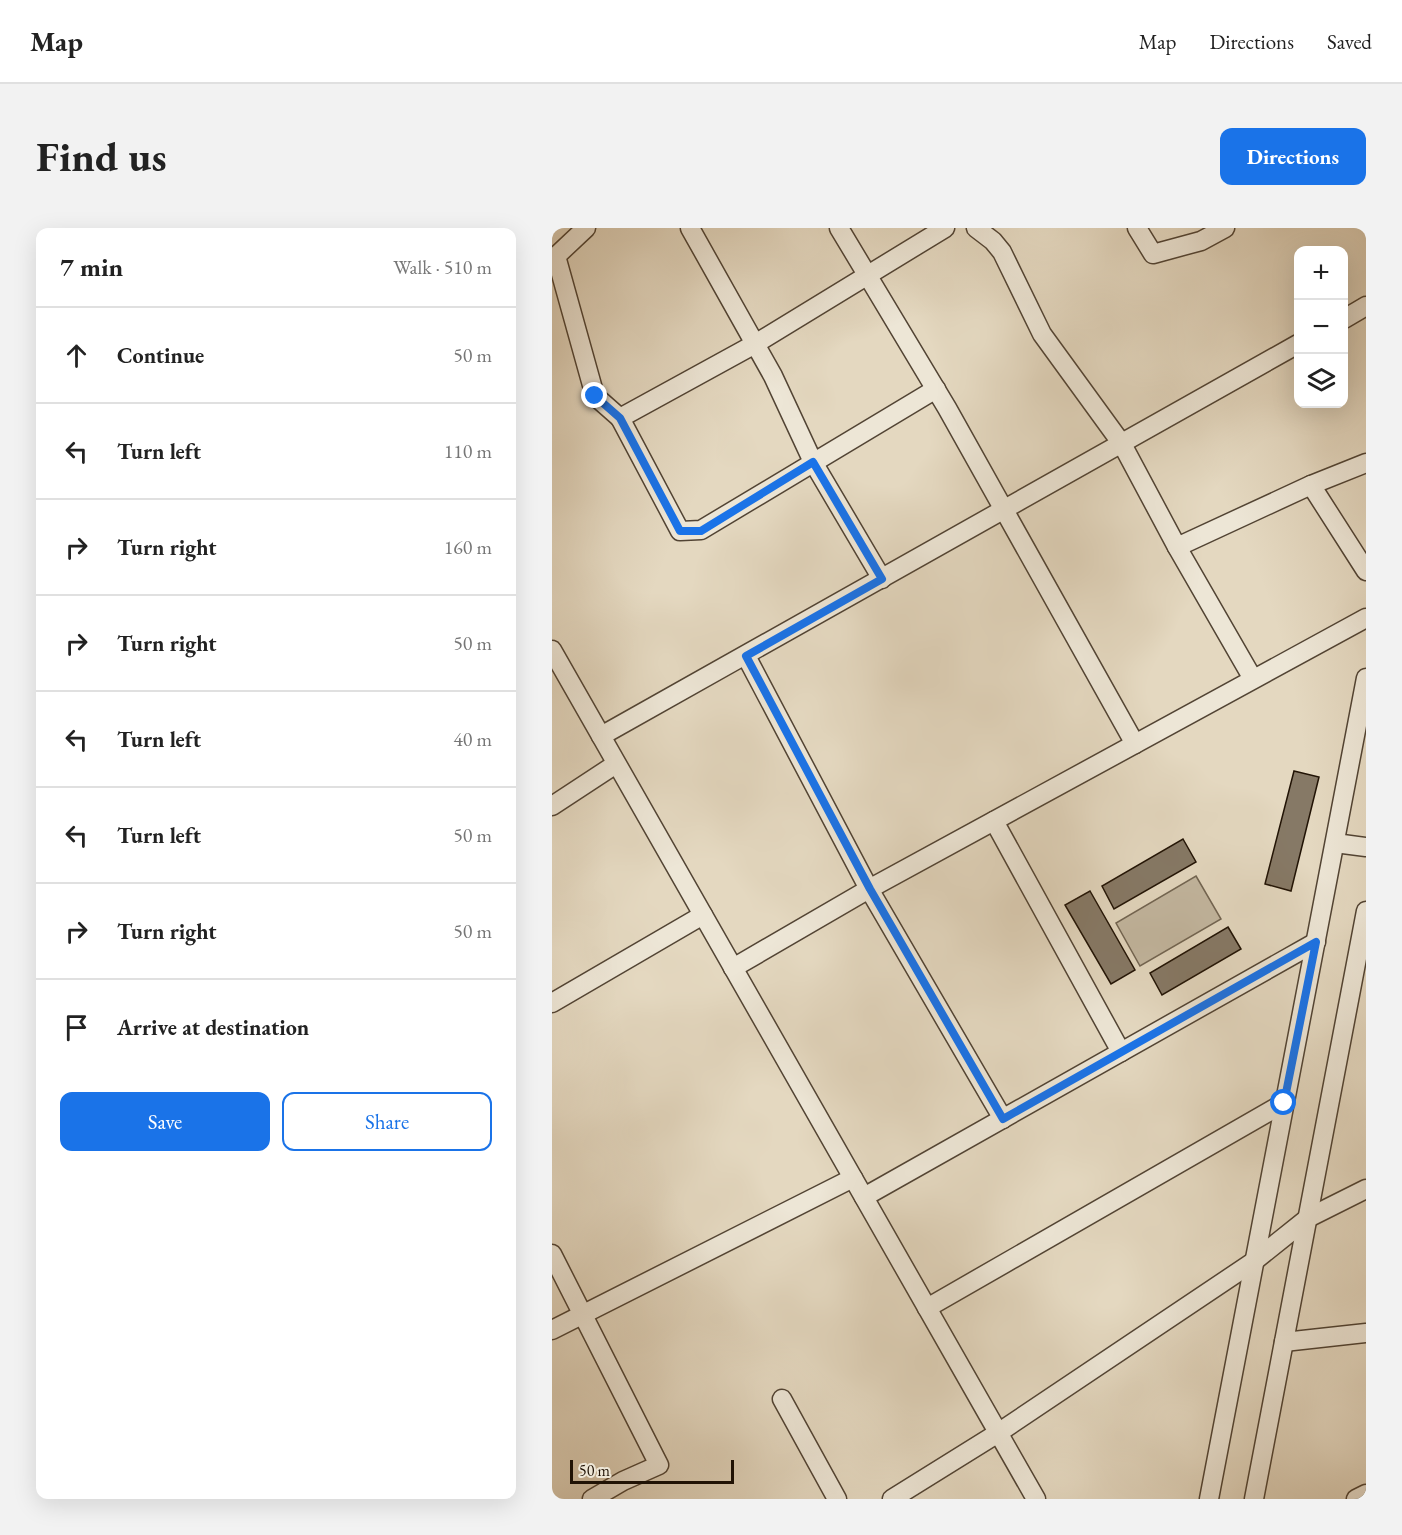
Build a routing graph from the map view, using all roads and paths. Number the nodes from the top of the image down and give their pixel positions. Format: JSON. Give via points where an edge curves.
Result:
{"nodes":[{"id":1,"x":586,"y":228,"type":"edge"},
{"id":2,"x":690,"y":228,"type":"edge"},
{"id":3,"x":838,"y":228,"type":"edge"},
{"id":4,"x":945,"y":228,"type":"edge"},
{"id":5,"x":976,"y":228,"type":"edge"},
{"id":6,"x":1137,"y":228,"type":"edge"},
{"id":7,"x":1225,"y":228,"type":"edge"},
{"id":8,"x":554,"y":258,"type":"edge"},
{"id":9,"x":868,"y":276,"type":"junction"},
{"id":10,"x":1366,"y":306,"type":"edge"},
{"id":11,"x":1348,"y":317,"type":"edge"},
{"id":12,"x":755,"y":344,"type":"junction"},
{"id":13,"x":1294,"y":347,"type":"edge"},
{"id":14,"x":936,"y":389,"type":"junction"},
{"id":15,"x":620,"y":418,"type":"junction"},
{"id":16,"x":1122,"y":444,"type":"junction"},
{"id":17,"x":813,"y":462,"type":"junction"},
{"id":18,"x":1366,"y":463,"type":"edge"},
{"id":19,"x":1311,"y":485,"type":"junction"},
{"id":20,"x":1005,"y":510,"type":"junction"},
{"id":21,"x":1177,"y":547,"type":"junction"},
{"id":22,"x":1366,"y":570,"type":"edge"},
{"id":23,"x":882,"y":579,"type":"junction"},
{"id":24,"x":1366,"y":618,"type":"edge"},
{"id":25,"x":552,"y":650,"type":"edge"},
{"id":26,"x":746,"y":656,"type":"junction"},
{"id":27,"x":1366,"y":678,"type":"edge"},
{"id":28,"x":1253,"y":679,"type":"junction"},
{"id":29,"x":601,"y":736,"type":"junction"},
{"id":30,"x":1361,"y":738,"type":"edge"},
{"id":31,"x":1135,"y":744,"type":"junction"},
{"id":32,"x":616,"y":764,"type":"junction"},
{"id":33,"x":552,"y":792,"type":"edge"},
{"id":34,"x":571,"y":794,"type":"junction"},
{"id":35,"x":552,"y":806,"type":"edge"},
{"id":36,"x":994,"y":821,"type":"junction"},
{"id":37,"x":1335,"y":843,"type":"junction"},
{"id":38,"x":1366,"y":847,"type":"edge"},
{"id":39,"x":870,"y":889,"type":"junction"},
{"id":40,"x":1366,"y":912,"type":"edge"},
{"id":41,"x":703,"y":915,"type":"junction"},
{"id":42,"x":1316,"y":942,"type":"junction"},
{"id":43,"x":733,"y":968,"type":"junction"},
{"id":44,"x":552,"y":1003,"type":"edge"},
{"id":45,"x":1121,"y":1052,"type":"junction"},
{"id":46,"x":1284,"y":1103,"type":"junction"},
{"id":47,"x":1003,"y":1119,"type":"junction"},
{"id":48,"x":853,"y":1178,"type":"junction"},
{"id":49,"x":1366,"y":1189,"type":"edge"},
{"id":50,"x":864,"y":1197,"type":"junction"},
{"id":51,"x":1308,"y":1218,"type":"junction"},
{"id":52,"x":552,"y":1254,"type":"edge"},
{"id":53,"x":1253,"y":1262,"type":"junction"},
{"id":54,"x":927,"y":1308,"type":"junction"},
{"id":55,"x":583,"y":1315,"type":"junction"},
{"id":56,"x":552,"y":1330,"type":"edge"},
{"id":57,"x":1366,"y":1333,"type":"edge"},
{"id":58,"x":1284,"y":1342,"type":"junction"},
{"id":59,"x":782,"y":1399,"type":"dead end"},
{"id":60,"x":998,"y":1433,"type":"junction"},
{"id":61,"x":1366,"y":1494,"type":"edge"},
{"id":62,"x":592,"y":1499,"type":"edge"},
{"id":63,"x":837,"y":1499,"type":"edge"},
{"id":64,"x":892,"y":1499,"type":"edge"},
{"id":65,"x":1036,"y":1499,"type":"edge"},
{"id":66,"x":1209,"y":1499,"type":"edge"},
{"id":67,"x":1254,"y":1499,"type":"edge"},
{"id":68,"x":1356,"y":1499,"type":"edge"}],
"edges":[{"from":1,"to":8,"type":"street"},
{"from":2,"to":12,"type":"street"},
{"from":3,"to":9,"type":"street"},
{"from":4,"to":9,"type":"street"},
{"from":5,"to":16,"type":"street","via":[[1002,252],[1042,334]]},
{"from":6,"to":7,"type":"street","via":[[1153,254],[1201,241]]},
{"from":8,"to":15,"type":"street","via":[[595,396]]},
{"from":9,"to":12,"type":"street"},
{"from":9,"to":14,"type":"street"},
{"from":10,"to":11,"type":"street"},
{"from":12,"to":15,"type":"street"},
{"from":12,"to":17,"type":"street"},
{"from":13,"to":16,"type":"street"},
{"from":14,"to":17,"type":"street"},
{"from":14,"to":20,"type":"street"},
{"from":15,"to":17,"type":"street","via":[[680,531],[701,531]]},
{"from":16,"to":20,"type":"street"},
{"from":16,"to":21,"type":"street"},
{"from":17,"to":23,"type":"street"},
{"from":18,"to":19,"type":"street"},
{"from":19,"to":21,"type":"street"},
{"from":19,"to":22,"type":"street"},
{"from":20,"to":23,"type":"street"},
{"from":20,"to":31,"type":"street"},
{"from":21,"to":28,"type":"street"},
{"from":23,"to":26,"type":"street"},
{"from":24,"to":28,"type":"street"},
{"from":25,"to":29,"type":"street"},
{"from":26,"to":29,"type":"street"},
{"from":26,"to":39,"type":"street"},
{"from":27,"to":30,"type":"street"},
{"from":28,"to":31,"type":"street"},
{"from":29,"to":32,"type":"street"},
{"from":30,"to":37,"type":"street"},
{"from":31,"to":36,"type":"street"},
{"from":32,"to":34,"type":"street"},
{"from":32,"to":41,"type":"street"},
{"from":33,"to":34,"type":"street"},
{"from":34,"to":35,"type":"street"},
{"from":36,"to":39,"type":"street"},
{"from":36,"to":45,"type":"street"},
{"from":37,"to":38,"type":"street"},
{"from":37,"to":42,"type":"street"},
{"from":39,"to":43,"type":"street"},
{"from":39,"to":47,"type":"street"},
{"from":40,"to":51,"type":"street"},
{"from":41,"to":43,"type":"street"},
{"from":41,"to":44,"type":"street"},
{"from":42,"to":45,"type":"street"},
{"from":42,"to":46,"type":"street"},
{"from":43,"to":48,"type":"street"},
{"from":45,"to":47,"type":"street"},
{"from":46,"to":53,"type":"street"},
{"from":46,"to":54,"type":"street"},
{"from":47,"to":50,"type":"street"},
{"from":48,"to":50,"type":"street"},
{"from":48,"to":55,"type":"street"},
{"from":49,"to":51,"type":"street"},
{"from":50,"to":54,"type":"street"},
{"from":51,"to":53,"type":"street"},
{"from":51,"to":58,"type":"street"},
{"from":52,"to":55,"type":"street"},
{"from":53,"to":60,"type":"street"},
{"from":53,"to":66,"type":"street"},
{"from":54,"to":60,"type":"street"},
{"from":55,"to":56,"type":"street"},
{"from":55,"to":62,"type":"street","via":[[659,1465]]},
{"from":57,"to":58,"type":"street"},
{"from":58,"to":67,"type":"street"},
{"from":59,"to":63,"type":"street"},
{"from":60,"to":64,"type":"street"},
{"from":60,"to":65,"type":"street"},
{"from":61,"to":68,"type":"street"}]}
